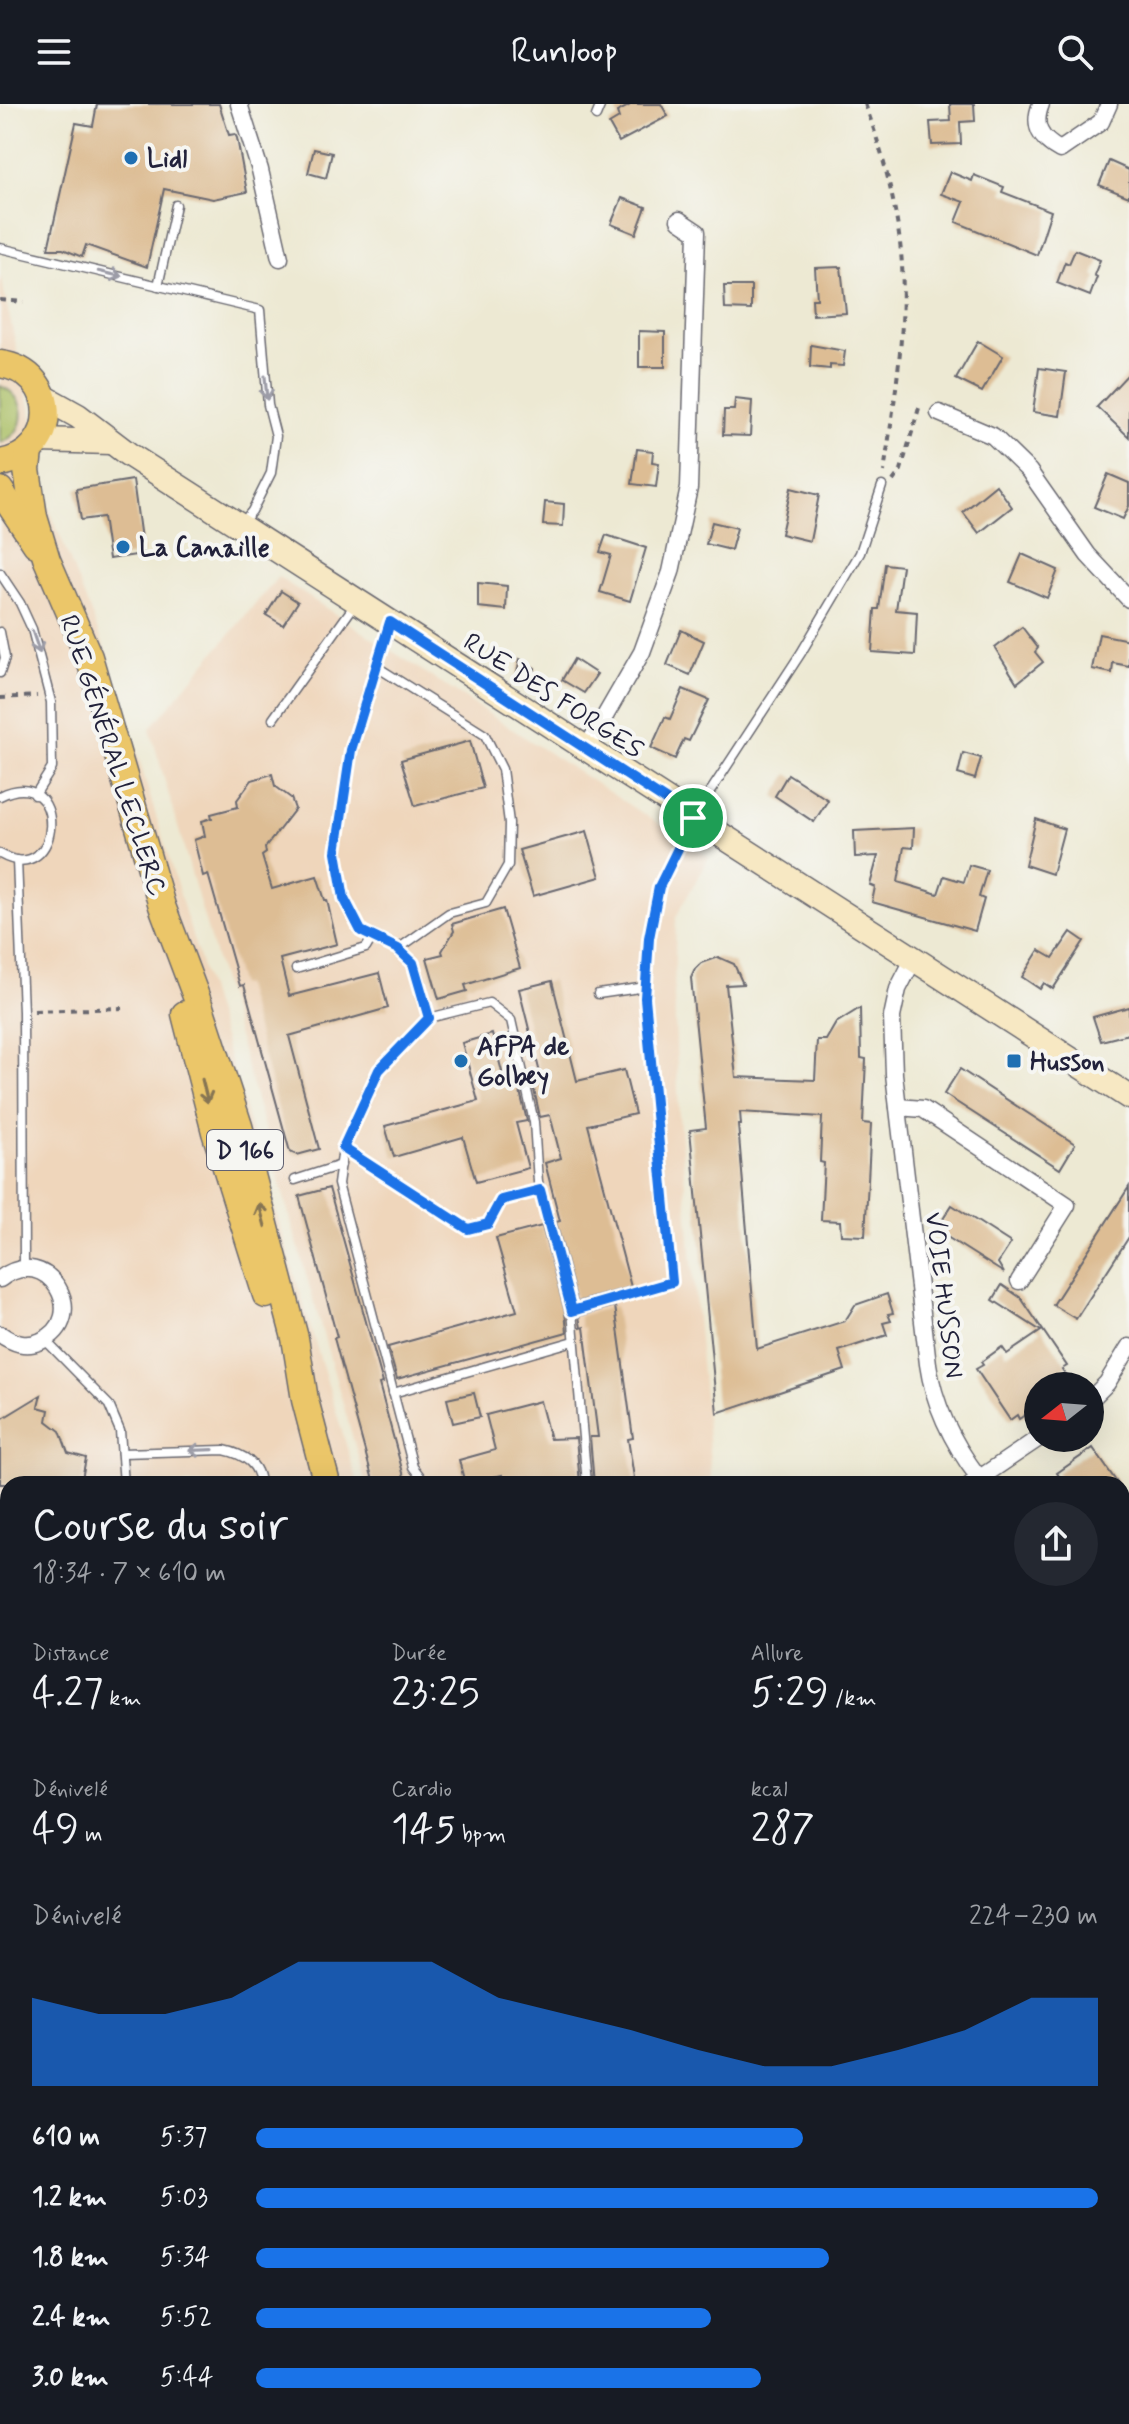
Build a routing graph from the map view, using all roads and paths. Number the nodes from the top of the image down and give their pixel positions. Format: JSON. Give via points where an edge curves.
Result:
{"nodes":[{"id":1,"x":239,"y":104,"type":"edge"},
{"id":2,"x":601,"y":104,"type":"edge"},
{"id":3,"x":865,"y":104,"type":"edge"},
{"id":4,"x":1109,"y":104,"type":"edge"},
{"id":5,"x":1038,"y":110,"type":"edge"},
{"id":6,"x":596,"y":116,"type":"dead end"},
{"id":7,"x":176,"y":205,"type":"dead end"},
{"id":8,"x":679,"y":220,"type":"dead end"},
{"id":9,"x":0,"y":248,"type":"edge"},
{"id":10,"x":280,"y":258,"type":"dead end"},
{"id":11,"x":158,"y":286,"type":"junction"},
{"id":12,"x":0,"y":300,"type":"edge"},
{"id":13,"x":24,"y":302,"type":"dead end"},
{"id":14,"x":0,"y":340,"type":"edge"},
{"id":15,"x":5,"y":365,"type":"edge"},
{"id":16,"x":44,"y":397,"type":"junction"},
{"id":17,"x":939,"y":413,"type":"joint"},
{"id":18,"x":111,"y":442,"type":"junction"},
{"id":19,"x":34,"y":446,"type":"junction"},
{"id":20,"x":0,"y":463,"type":"edge"},
{"id":21,"x":882,"y":484,"type":"junction"},
{"id":22,"x":0,"y":490,"type":"edge"},
{"id":23,"x":240,"y":526,"type":"junction"},
{"id":24,"x":47,"y":560,"type":"junction"},
{"id":25,"x":0,"y":573,"type":"edge"},
{"id":26,"x":1129,"y":599,"type":"edge"},
{"id":27,"x":357,"y":601,"type":"junction"},
{"id":28,"x":390,"y":622,"type":"junction"},
{"id":29,"x":0,"y":632,"type":"edge"},
{"id":30,"x":377,"y":667,"type":"junction"},
{"id":31,"x":0,"y":673,"type":"edge"},
{"id":32,"x":273,"y":719,"type":"dead end"},
{"id":33,"x":586,"y":749,"type":"junction"},
{"id":34,"x":1,"y":794,"type":"edge"},
{"id":35,"x":35,"y":795,"type":"junction"},
{"id":36,"x":693,"y":818,"type":"junction"},
{"id":37,"x":0,"y":854,"type":"edge"},
{"id":38,"x":17,"y":860,"type":"junction"},
{"id":39,"x":373,"y":936,"type":"junction"},
{"id":40,"x":398,"y":949,"type":"junction"},
{"id":41,"x":913,"y":960,"type":"junction"},
{"id":42,"x":296,"y":969,"type":"dead end"},
{"id":43,"x":646,"y":987,"type":"junction"},
{"id":44,"x":598,"y":994,"type":"dead end"},
{"id":45,"x":122,"y":1008,"type":"dead end"},
{"id":46,"x":23,"y":1012,"type":"junction"},
{"id":47,"x":429,"y":1018,"type":"junction"},
{"id":48,"x":1129,"y":1097,"type":"edge"},
{"id":49,"x":898,"y":1107,"type":"junction"},
{"id":50,"x":343,"y":1148,"type":"junction"},
{"id":51,"x":341,"y":1165,"type":"junction"},
{"id":52,"x":295,"y":1180,"type":"dead end"},
{"id":53,"x":540,"y":1190,"type":"junction"},
{"id":54,"x":24,"y":1269,"type":"junction"},
{"id":55,"x":0,"y":1279,"type":"edge"},
{"id":56,"x":1019,"y":1281,"type":"dead end"},
{"id":57,"x":572,"y":1311,"type":"junction"},
{"id":58,"x":0,"y":1334,"type":"edge"},
{"id":59,"x":45,"y":1340,"type":"junction"},
{"id":60,"x":574,"y":1341,"type":"junction"},
{"id":61,"x":1129,"y":1347,"type":"edge"},
{"id":62,"x":1104,"y":1386,"type":"edge"},
{"id":63,"x":393,"y":1393,"type":"junction"},
{"id":64,"x":1024,"y":1448,"type":"edge"},
{"id":65,"x":122,"y":1453,"type":"junction"},
{"id":66,"x":123,"y":1476,"type":"edge"},
{"id":67,"x":260,"y":1476,"type":"edge"},
{"id":68,"x":321,"y":1476,"type":"edge"},
{"id":69,"x":420,"y":1476,"type":"edge"},
{"id":70,"x":586,"y":1476,"type":"edge"},
{"id":71,"x":972,"y":1476,"type":"edge"},
{"id":72,"x":982,"y":1476,"type":"edge"}],
"edges":[{"from":1,"to":10,"type":"street"},
{"from":2,"to":6,"type":"lane"},
{"from":3,"to":21,"type":"path","via":[[876,132],[902,263],[901,341]]},
{"from":4,"to":5,"type":"street","via":[[1101,122],[1060,150],[1039,132]]},
{"from":7,"to":11,"type":"lane"},
{"from":8,"to":33,"type":"street","via":[[697,232],[689,488],[671,572],[642,652]]},
{"from":9,"to":11,"type":"lane","one_way":true},
{"from":11,"to":23,"type":"lane","one_way":true,"via":[[260,310],[268,405],[276,436],[271,473]]},
{"from":12,"to":13,"type":"path"},
{"from":14,"to":15,"type":"main road"},
{"from":15,"to":16,"type":"main road","via":[[25,373]]},
{"from":16,"to":18,"type":"main road","name":"RUE DES FORGES"},
{"from":16,"to":19,"type":"main road","name":"RUE GÉNÉRAL LECLERC","via":[[44,427]]},
{"from":17,"to":21,"type":"path","via":[[919,408],[901,470]]},
{"from":17,"to":26,"type":"street","via":[[993,436],[1029,471],[1088,555]]},
{"from":18,"to":19,"type":"main road"},
{"from":18,"to":23,"type":"main road","name":"RUE DES FORGES"},
{"from":19,"to":20,"type":"main road","via":[[19,458]]},
{"from":19,"to":24,"type":"main road","name":"RUE GÉNÉRAL LECLERC","number":"D 166","via":[[27,470]]},
{"from":21,"to":36,"type":"lane","via":[[860,553]]},
{"from":22,"to":24,"type":"main road","name":"RUE GÉNÉRAL LECLERC","number":"D 166"},
{"from":23,"to":27,"type":"main road","name":"RUE DES FORGES"},
{"from":24,"to":68,"type":"main road","name":"RUE GÉNÉRAL LECLERC","number":"D 166","via":[[89,657],[162,906],[239,1126],[295,1338]]},
{"from":25,"to":35,"type":"lane","one_way":true,"via":[[32,629],[51,702],[52,768]]},
{"from":27,"to":28,"type":"main road","name":"RUE DES FORGES"},
{"from":27,"to":32,"type":"lane"},
{"from":28,"to":30,"type":"lane"},
{"from":28,"to":33,"type":"main road","name":"RUE DES FORGES"},
{"from":29,"to":31,"type":"lane","via":[[5,658]]},
{"from":30,"to":39,"type":"lane","via":[[351,750],[336,852],[344,898],[361,931]]},
{"from":30,"to":40,"type":"lane","via":[[485,735],[502,769],[509,823],[508,865],[486,903],[449,913]]},
{"from":33,"to":36,"type":"main road","name":"RUE DES FORGES"},
{"from":34,"to":35,"type":"lane"},
{"from":35,"to":38,"type":"lane","via":[[50,813],[51,835],[38,853]]},
{"from":36,"to":41,"type":"main road","name":"RUE DES FORGES"},
{"from":36,"to":43,"type":"lane","via":[[659,887]]},
{"from":37,"to":38,"type":"lane"},
{"from":38,"to":46,"type":"lane"},
{"from":39,"to":40,"type":"lane"},
{"from":39,"to":42,"type":"lane","via":[[366,948]]},
{"from":40,"to":47,"type":"lane","via":[[413,963]]},
{"from":41,"to":48,"type":"main road","name":"RUE DES FORGES"},
{"from":41,"to":49,"type":"street","name":"VOIE HUSSON","via":[[898,989],[892,1017]]},
{"from":43,"to":44,"type":"lane"},
{"from":43,"to":57,"type":"lane","via":[[672,1282]]},
{"from":45,"to":46,"type":"path"},
{"from":46,"to":54,"type":"lane"},
{"from":47,"to":50,"type":"lane","via":[[379,1070]]},
{"from":47,"to":53,"type":"lane","via":[[489,1003],[511,1020],[534,1122]]},
{"from":49,"to":56,"type":"street","via":[[923,1109],[1067,1205]]},
{"from":49,"to":71,"type":"street","name":"VOIE HUSSON","via":[[932,1390]]},
{"from":50,"to":51,"type":"lane"},
{"from":50,"to":53,"type":"lane","via":[[468,1229],[488,1224],[501,1200]]},
{"from":51,"to":52,"type":"lane"},
{"from":51,"to":63,"type":"lane","via":[[338,1184]]},
{"from":53,"to":57,"type":"lane"},
{"from":54,"to":55,"type":"street"},
{"from":54,"to":59,"type":"street","via":[[48,1275],[62,1294],[63,1316]]},
{"from":57,"to":60,"type":"lane"},
{"from":58,"to":59,"type":"street","via":[[21,1344]]},
{"from":59,"to":65,"type":"lane","via":[[109,1405]]},
{"from":60,"to":63,"type":"lane"},
{"from":60,"to":70,"type":"lane"},
{"from":61,"to":62,"type":"street"},
{"from":63,"to":69,"type":"lane"},
{"from":64,"to":72,"type":"street"},
{"from":65,"to":66,"type":"lane"},
{"from":67,"to":65,"type":"lane","one_way":true,"via":[[252,1462],[224,1450]]}]}
